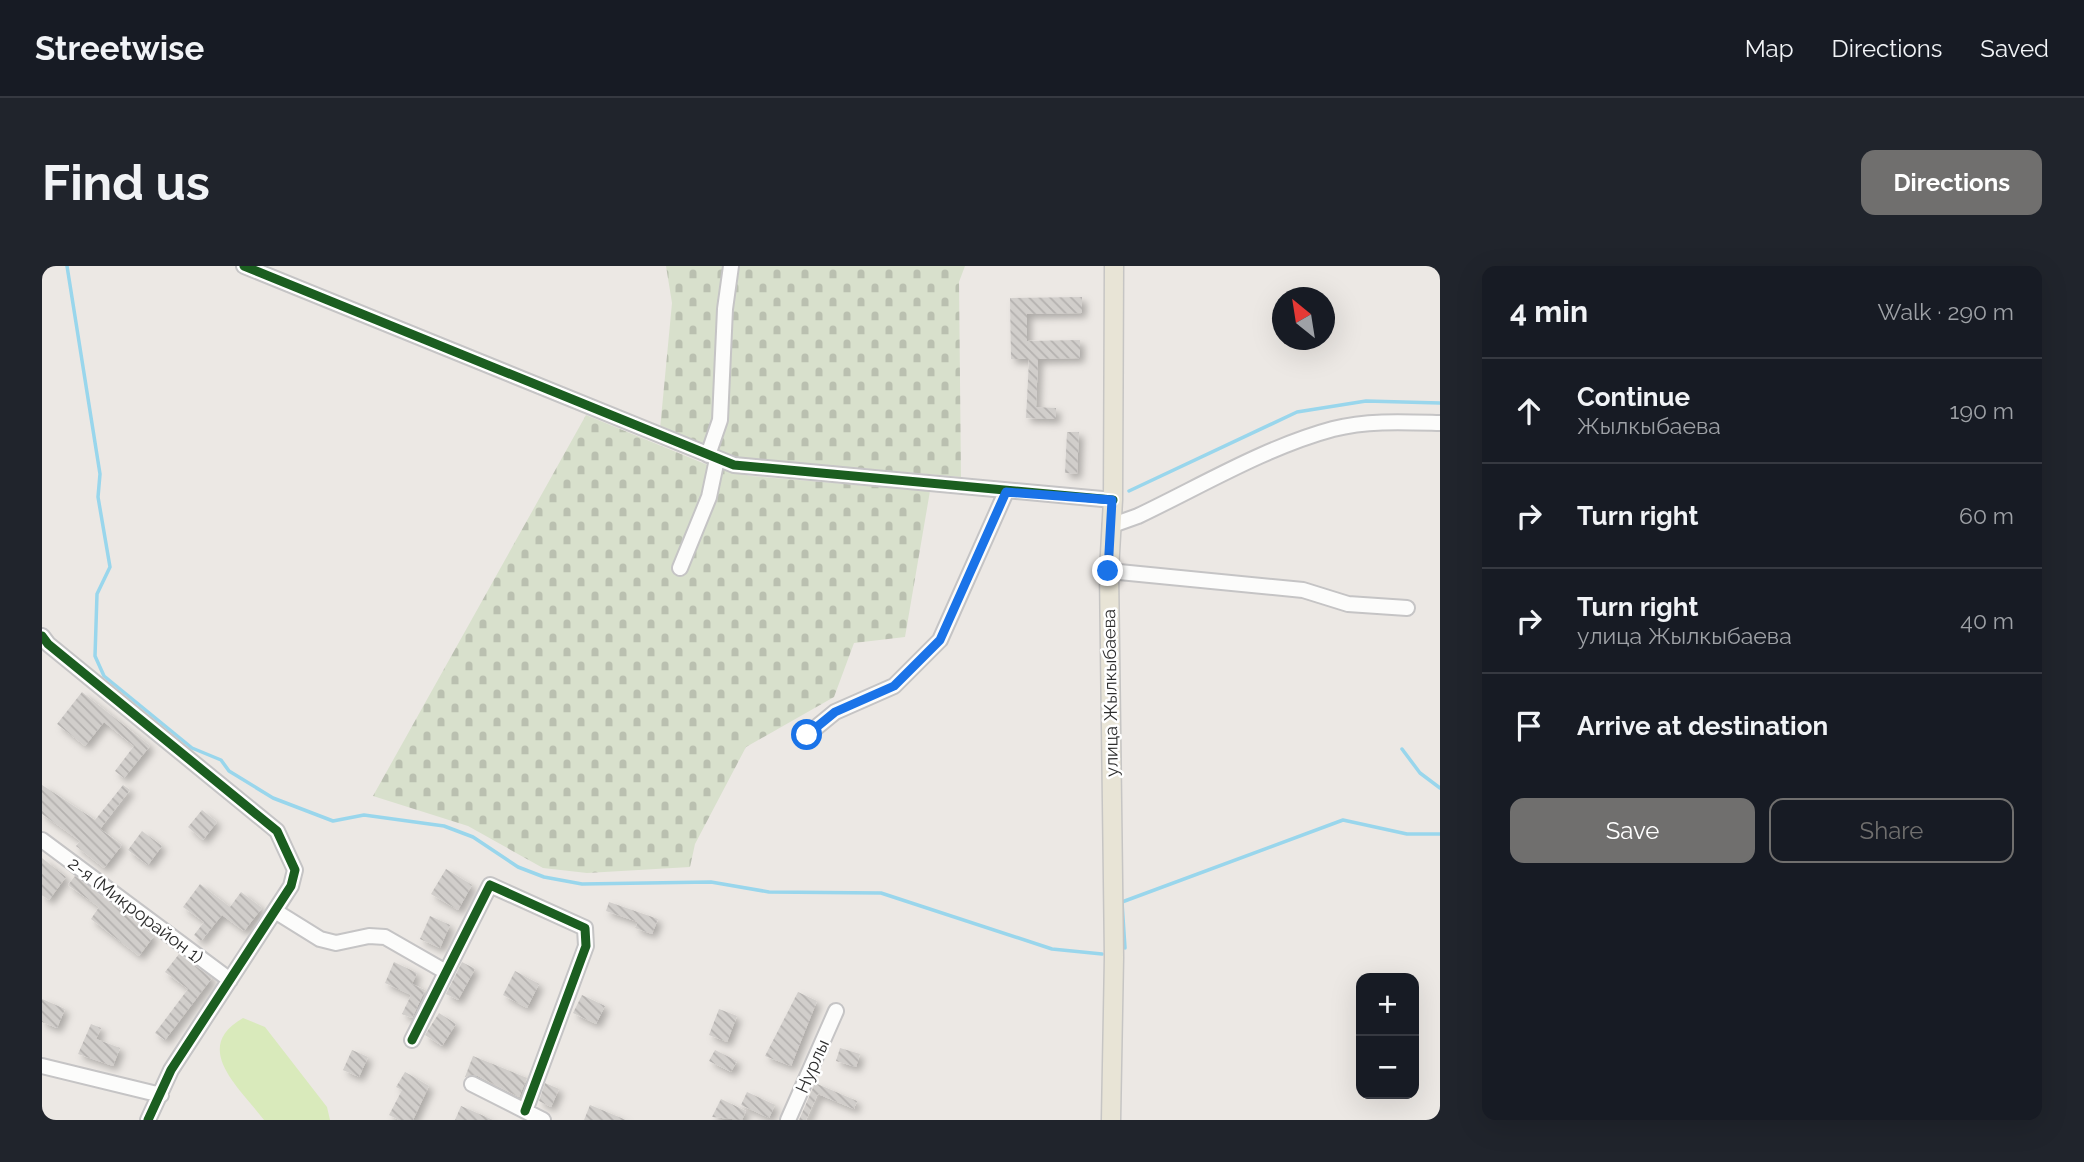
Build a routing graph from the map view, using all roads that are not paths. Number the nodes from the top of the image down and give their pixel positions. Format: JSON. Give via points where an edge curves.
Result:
{"nodes":[{"id":1,"x":244,"y":266,"type":"edge"},
{"id":2,"x":731,"y":266,"type":"edge"},
{"id":3,"x":1114,"y":266,"type":"edge"},
{"id":4,"x":1416,"y":422,"type":"junction"},
{"id":5,"x":1440,"y":423,"type":"edge"},
{"id":6,"x":1440,"y":436,"type":"edge"},
{"id":7,"x":713,"y":457,"type":"junction"},
{"id":8,"x":1006,"y":492,"type":"junction"},
{"id":9,"x":1112,"y":500,"type":"junction"},
{"id":10,"x":1111,"y":526,"type":"junction"},
{"id":11,"x":680,"y":568,"type":"dead end"},
{"id":12,"x":1108,"y":571,"type":"junction"},
{"id":13,"x":1407,"y":608,"type":"dead end"},
{"id":14,"x":42,"y":636,"type":"edge"},
{"id":15,"x":807,"y":735,"type":"dead end"},
{"id":16,"x":42,"y":840,"type":"edge"},
{"id":17,"x":275,"y":911,"type":"junction"},
{"id":18,"x":446,"y":972,"type":"junction"},
{"id":19,"x":230,"y":980,"type":"junction"},
{"id":20,"x":836,"y":1011,"type":"dead end"},
{"id":21,"x":412,"y":1040,"type":"dead end"},
{"id":22,"x":42,"y":1066,"type":"edge"},
{"id":23,"x":472,"y":1084,"type":"dead end"},
{"id":24,"x":161,"y":1095,"type":"junction"},
{"id":25,"x":525,"y":1111,"type":"junction"},
{"id":26,"x":148,"y":1120,"type":"edge"},
{"id":27,"x":543,"y":1120,"type":"edge"},
{"id":28,"x":788,"y":1120,"type":"edge"},
{"id":29,"x":1111,"y":1120,"type":"edge"}],
"edges":[{"from":1,"to":7,"type":"street"},
{"from":2,"to":7,"type":"street","via":[[720,421]]},
{"from":3,"to":9,"type":"main road","name":"улица Жылкыбаева"},
{"from":4,"to":5,"type":"street"},
{"from":4,"to":6,"type":"street"},
{"from":4,"to":10,"type":"street","via":[[1336,428],[1298,440]]},
{"from":7,"to":8,"type":"street","via":[[734,464]]},
{"from":7,"to":11,"type":"street","via":[[709,498]]},
{"from":8,"to":9,"type":"street"},
{"from":8,"to":15,"type":"street","via":[[940,640],[894,686],[835,712]]},
{"from":9,"to":10,"type":"main road","name":"улица Жылкыбаева"},
{"from":10,"to":12,"type":"main road","name":"улица Жылкыбаева"},
{"from":12,"to":13,"type":"street","via":[[1290,588],[1348,604]]},
{"from":12,"to":29,"type":"main road","name":"улица Жылкыбаева","via":[[1114,957]]},
{"from":14,"to":17,"type":"street","via":[[277,831],[295,870]]},
{"from":16,"to":19,"type":"street","name":"2-я (Микрорайон 1)"},
{"from":17,"to":18,"type":"street","via":[[320,939],[336,943],[385,937]]},
{"from":17,"to":19,"type":"street"},
{"from":18,"to":21,"type":"street"},
{"from":18,"to":25,"type":"street","via":[[490,885],[585,928],[586,946]]},
{"from":19,"to":24,"type":"street","via":[[171,1069]]},
{"from":20,"to":28,"type":"street","name":"Нурлы"},
{"from":22,"to":24,"type":"street"},
{"from":23,"to":25,"type":"street"},
{"from":24,"to":26,"type":"street"},
{"from":25,"to":27,"type":"street"}]}
